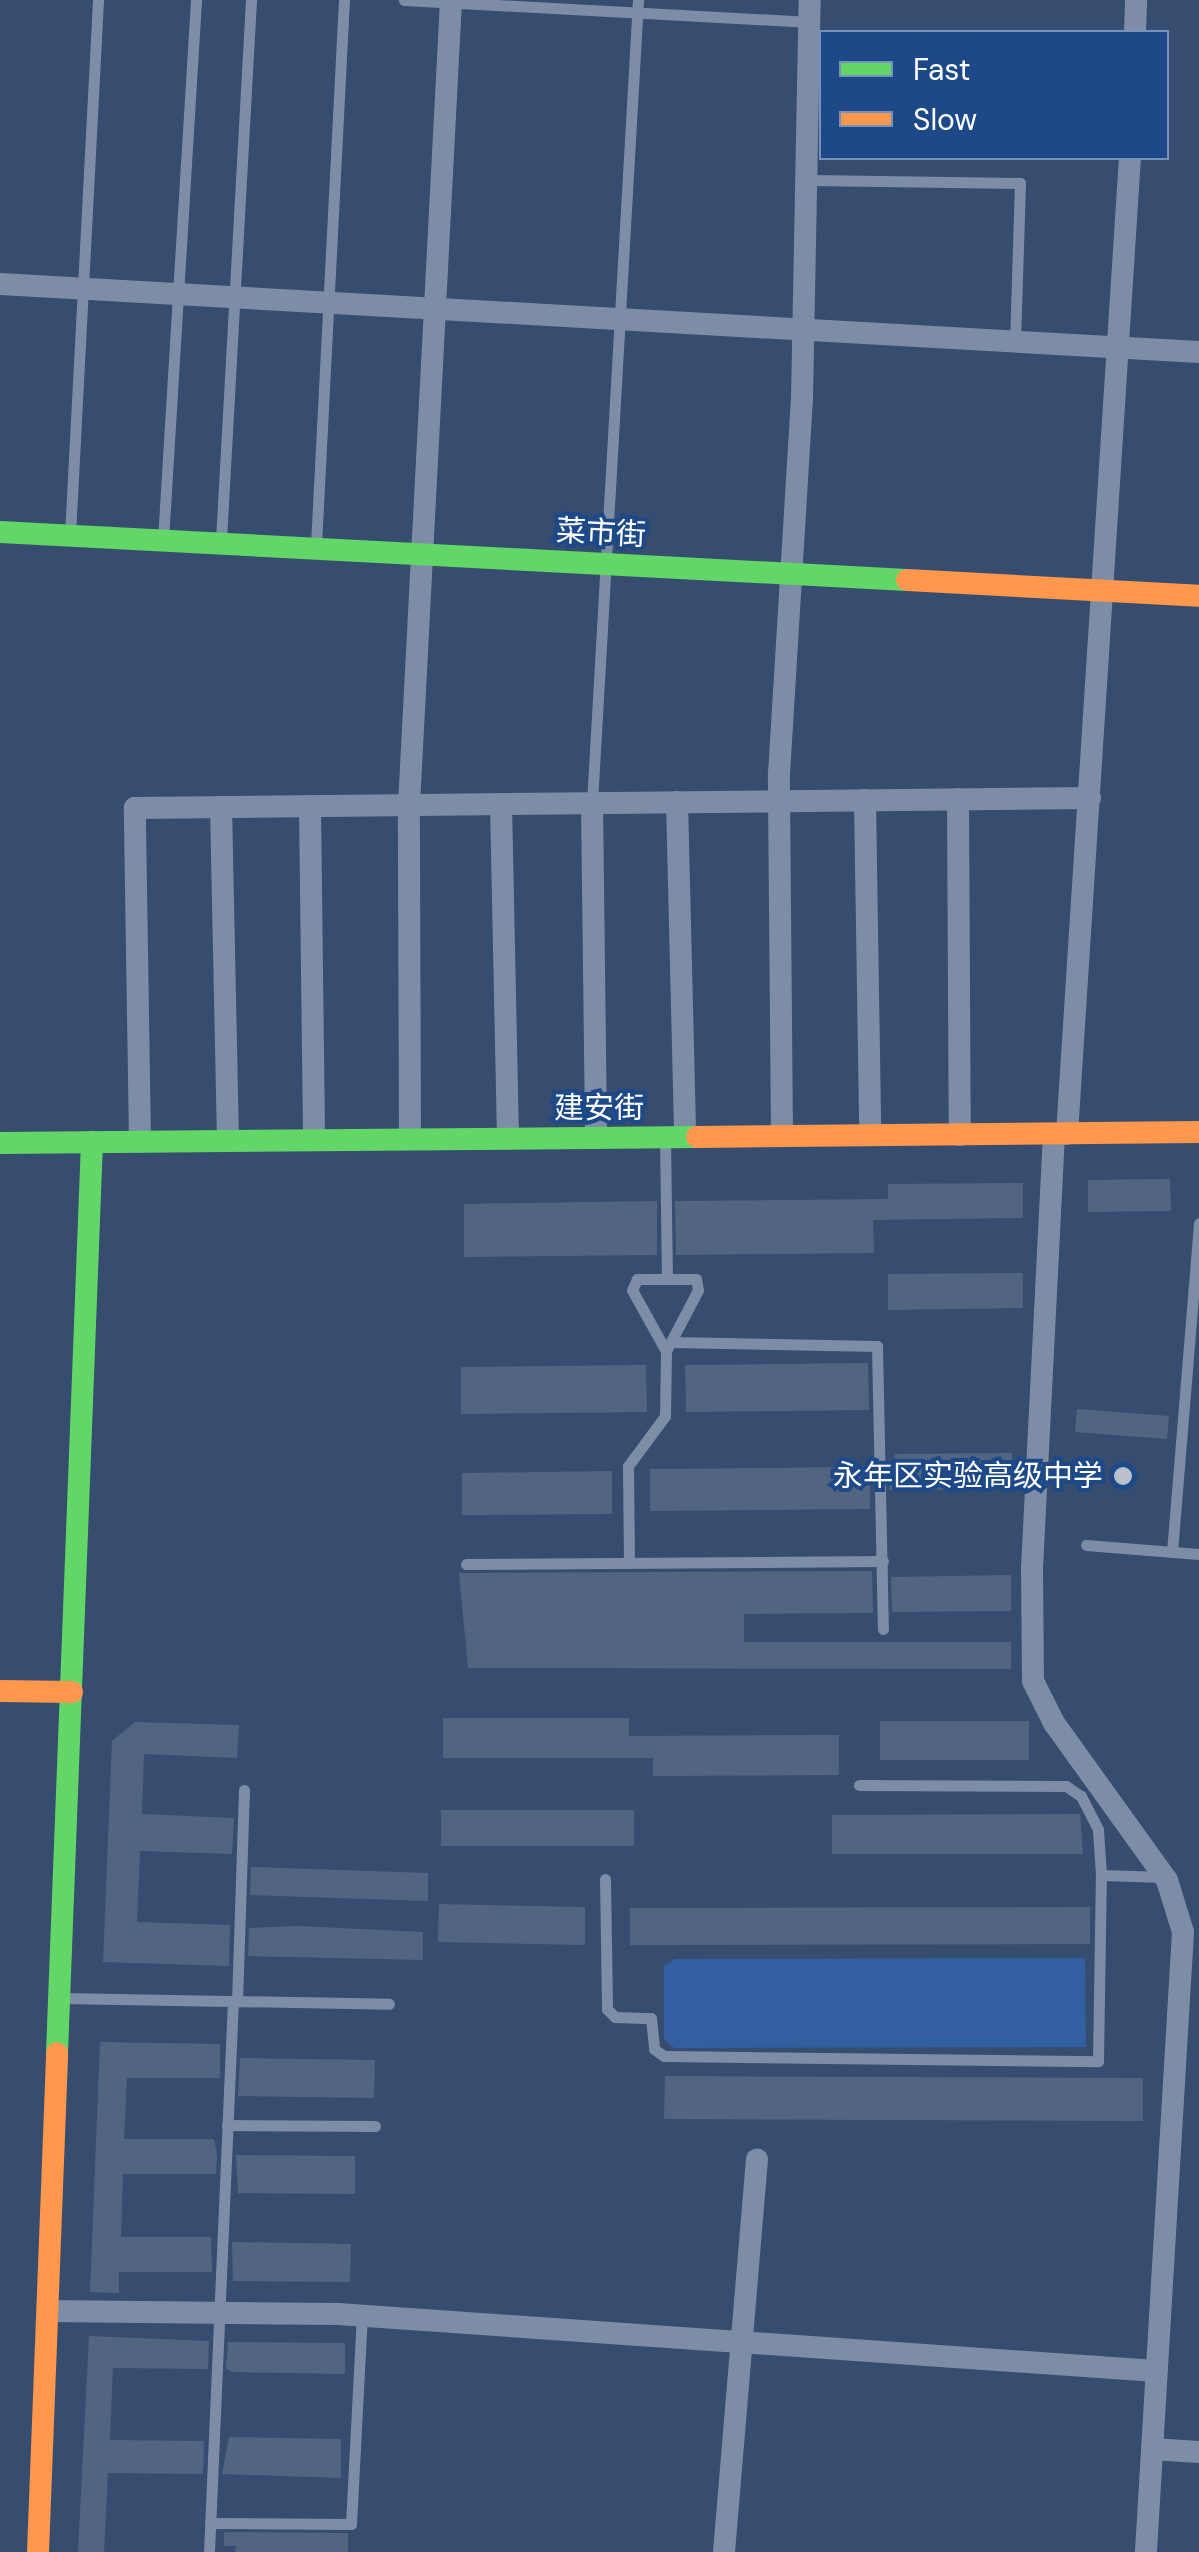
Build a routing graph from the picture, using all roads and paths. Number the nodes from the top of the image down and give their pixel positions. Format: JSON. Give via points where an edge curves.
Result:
{"nodes":[{"id":1,"x":98,"y":0,"type":"edge"},
{"id":2,"x":196,"y":0,"type":"edge"},
{"id":3,"x":251,"y":0,"type":"edge"},
{"id":4,"x":344,"y":0,"type":"edge"},
{"id":5,"x":404,"y":0,"type":"edge"},
{"id":6,"x":638,"y":0,"type":"edge"},
{"id":7,"x":1136,"y":0,"type":"edge"},
{"id":8,"x":451,"y":1,"type":"edge"},
{"id":9,"x":810,"y":11,"type":"edge"},
{"id":10,"x":637,"y":14,"type":"junction"},
{"id":11,"x":1134,"y":30,"type":"edge"},
{"id":12,"x":1130,"y":160,"type":"edge"},
{"id":13,"x":810,"y":180,"type":"junction"},
{"id":14,"x":0,"y":284,"type":"edge"},
{"id":15,"x":83,"y":288,"type":"junction"},
{"id":16,"x":178,"y":294,"type":"junction"},
{"id":17,"x":235,"y":297,"type":"junction"},
{"id":18,"x":328,"y":302,"type":"junction"},
{"id":19,"x":435,"y":308,"type":"junction"},
{"id":20,"x":620,"y":319,"type":"junction"},
{"id":21,"x":805,"y":330,"type":"junction"},
{"id":22,"x":1016,"y":341,"type":"junction"},
{"id":23,"x":1120,"y":347,"type":"junction"},
{"id":24,"x":1199,"y":352,"type":"edge"},
{"id":25,"x":0,"y":532,"type":"edge"},
{"id":26,"x":70,"y":535,"type":"junction"},
{"id":27,"x":164,"y":540,"type":"junction"},
{"id":28,"x":221,"y":543,"type":"junction"},
{"id":29,"x":316,"y":548,"type":"junction"},
{"id":30,"x":422,"y":554,"type":"junction"},
{"id":31,"x":606,"y":564,"type":"junction"},
{"id":32,"x":792,"y":574,"type":"junction"},
{"id":33,"x":1104,"y":591,"type":"junction"},
{"id":34,"x":1199,"y":596,"type":"edge"},
{"id":35,"x":1090,"y":798,"type":"junction"},
{"id":36,"x":958,"y":799,"type":"junction"},
{"id":37,"x":779,"y":800,"type":"junction"},
{"id":38,"x":865,"y":800,"type":"junction"},
{"id":39,"x":677,"y":802,"type":"junction"},
{"id":40,"x":592,"y":803,"type":"junction"},
{"id":41,"x":501,"y":804,"type":"junction"},
{"id":42,"x":409,"y":805,"type":"junction"},
{"id":43,"x":310,"y":806,"type":"junction"},
{"id":44,"x":221,"y":807,"type":"junction"},
{"id":45,"x":1199,"y":1132,"type":"edge"},
{"id":46,"x":1061,"y":1134,"type":"junction"},
{"id":47,"x":870,"y":1135,"type":"junction"},
{"id":48,"x":960,"y":1135,"type":"junction"},
{"id":49,"x":782,"y":1136,"type":"junction"},
{"id":50,"x":675,"y":1137,"type":"junction"},
{"id":51,"x":508,"y":1138,"type":"junction"},
{"id":52,"x":596,"y":1138,"type":"junction"},
{"id":53,"x":314,"y":1140,"type":"junction"},
{"id":54,"x":410,"y":1140,"type":"junction"},
{"id":55,"x":228,"y":1141,"type":"junction"},
{"id":56,"x":82,"y":1142,"type":"junction"},
{"id":57,"x":140,"y":1142,"type":"junction"},
{"id":58,"x":0,"y":1143,"type":"edge"},
{"id":59,"x":1199,"y":1223,"type":"edge"},
{"id":60,"x":667,"y":1279,"type":"junction"},
{"id":61,"x":668,"y":1347,"type":"junction"},
{"id":62,"x":1086,"y":1545,"type":"dead end"},
{"id":63,"x":1172,"y":1552,"type":"junction"},
{"id":64,"x":1199,"y":1554,"type":"edge"},
{"id":65,"x":883,"y":1561,"type":"junction"},
{"id":66,"x":629,"y":1563,"type":"junction"},
{"id":67,"x":466,"y":1564,"type":"dead end"},
{"id":68,"x":883,"y":1628,"type":"dead end"},
{"id":69,"x":0,"y":1691,"type":"edge"},
{"id":70,"x":62,"y":1692,"type":"junction"},
{"id":71,"x":858,"y":1785,"type":"dead end"},
{"id":72,"x":244,"y":1790,"type":"dead end"},
{"id":73,"x":1101,"y":1875,"type":"junction"},
{"id":74,"x":1165,"y":1877,"type":"junction"},
{"id":75,"x":605,"y":1878,"type":"dead end"},
{"id":76,"x":61,"y":1998,"type":"junction"},
{"id":77,"x":235,"y":2002,"type":"junction"},
{"id":78,"x":389,"y":2004,"type":"dead end"},
{"id":79,"x":227,"y":2125,"type":"junction"},
{"id":80,"x":375,"y":2126,"type":"dead end"},
{"id":81,"x":757,"y":2159,"type":"dead end"},
{"id":82,"x":48,"y":2311,"type":"junction"},
{"id":83,"x":218,"y":2313,"type":"junction"},
{"id":84,"x":362,"y":2317,"type":"junction"},
{"id":85,"x":743,"y":2344,"type":"junction"},
{"id":86,"x":1156,"y":2371,"type":"junction"},
{"id":87,"x":1152,"y":2449,"type":"junction"},
{"id":88,"x":1199,"y":2452,"type":"edge"},
{"id":89,"x":210,"y":2523,"type":"junction"},
{"id":90,"x":18,"y":2552,"type":"edge"},
{"id":91,"x":38,"y":2552,"type":"edge"},
{"id":92,"x":209,"y":2552,"type":"edge"},
{"id":93,"x":724,"y":2552,"type":"edge"},
{"id":94,"x":1146,"y":2552,"type":"edge"}],
"edges":[{"from":1,"to":15,"type":"lane"},
{"from":2,"to":16,"type":"lane"},
{"from":3,"to":17,"type":"lane"},
{"from":4,"to":18,"type":"lane"},
{"from":5,"to":8,"type":"lane"},
{"from":6,"to":10,"type":"lane"},
{"from":7,"to":11,"type":"street"},
{"from":8,"to":10,"type":"lane"},
{"from":8,"to":19,"type":"street"},
{"from":9,"to":10,"type":"lane"},
{"from":9,"to":13,"type":"street"},
{"from":10,"to":20,"type":"lane"},
{"from":12,"to":23,"type":"street"},
{"from":13,"to":21,"type":"street"},
{"from":13,"to":22,"type":"lane","via":[[1020,184]]},
{"from":14,"to":15,"type":"street"},
{"from":15,"to":16,"type":"street"},
{"from":15,"to":26,"type":"lane"},
{"from":16,"to":17,"type":"street"},
{"from":16,"to":27,"type":"lane"},
{"from":17,"to":18,"type":"street"},
{"from":17,"to":28,"type":"lane"},
{"from":18,"to":19,"type":"street"},
{"from":18,"to":29,"type":"lane"},
{"from":19,"to":20,"type":"street"},
{"from":19,"to":30,"type":"street"},
{"from":20,"to":21,"type":"street"},
{"from":20,"to":31,"type":"lane"},
{"from":21,"to":22,"type":"street"},
{"from":21,"to":32,"type":"street"},
{"from":22,"to":23,"type":"street"},
{"from":23,"to":24,"type":"street"},
{"from":23,"to":33,"type":"street"},
{"from":25,"to":26,"type":"street","name":"菜市街"},
{"from":26,"to":27,"type":"street","name":"菜市街"},
{"from":27,"to":28,"type":"street","name":"菜市街"},
{"from":28,"to":29,"type":"street","name":"菜市街"},
{"from":29,"to":30,"type":"street","name":"菜市街"},
{"from":30,"to":31,"type":"street","name":"菜市街"},
{"from":30,"to":42,"type":"street"},
{"from":31,"to":32,"type":"street","name":"菜市街"},
{"from":31,"to":40,"type":"lane"},
{"from":32,"to":33,"type":"street","name":"菜市街"},
{"from":32,"to":37,"type":"street"},
{"from":33,"to":34,"type":"street","name":"菜市街"},
{"from":33,"to":35,"type":"street"},
{"from":35,"to":36,"type":"street"},
{"from":35,"to":46,"type":"street"},
{"from":36,"to":38,"type":"street"},
{"from":36,"to":48,"type":"street"},
{"from":37,"to":38,"type":"street"},
{"from":37,"to":39,"type":"street"},
{"from":37,"to":49,"type":"street"},
{"from":38,"to":47,"type":"street"},
{"from":39,"to":40,"type":"street"},
{"from":39,"to":50,"type":"street"},
{"from":40,"to":41,"type":"street"},
{"from":40,"to":52,"type":"street"},
{"from":41,"to":42,"type":"street"},
{"from":41,"to":51,"type":"street"},
{"from":42,"to":43,"type":"street"},
{"from":42,"to":54,"type":"street"},
{"from":43,"to":44,"type":"street"},
{"from":43,"to":53,"type":"street"},
{"from":44,"to":55,"type":"street"},
{"from":44,"to":57,"type":"street","via":[[135,808]]},
{"from":45,"to":46,"type":"street","name":"建安街"},
{"from":46,"to":48,"type":"street","name":"建安街"},
{"from":46,"to":74,"type":"street","via":[[1032,1567],[1033,1681],[1054,1722]]},
{"from":47,"to":48,"type":"street","name":"建安街"},
{"from":47,"to":49,"type":"street","name":"建安街"},
{"from":49,"to":50,"type":"street","name":"建安街"},
{"from":50,"to":52,"type":"street","name":"建安街"},
{"from":50,"to":60,"type":"lane"},
{"from":51,"to":52,"type":"street","name":"建安街"},
{"from":51,"to":54,"type":"street","name":"建安街"},
{"from":53,"to":54,"type":"street","name":"建安街"},
{"from":53,"to":55,"type":"street","name":"建安街"},
{"from":55,"to":57,"type":"street","name":"建安街"},
{"from":56,"to":57,"type":"street","name":"建安街"},
{"from":56,"to":58,"type":"street","name":"建安街"},
{"from":56,"to":70,"type":"street"},
{"from":59,"to":63,"type":"lane"},
{"from":60,"to":61,"type":"lane","via":[[696,1279],[698,1290]]},
{"from":60,"to":61,"type":"lane","via":[[637,1279],[632,1290]]},
{"from":61,"to":65,"type":"lane","via":[[877,1346]]},
{"from":61,"to":66,"type":"lane","via":[[665,1416],[628,1466]]},
{"from":62,"to":63,"type":"lane"},
{"from":63,"to":64,"type":"lane"},
{"from":65,"to":66,"type":"lane"},
{"from":65,"to":68,"type":"lane"},
{"from":66,"to":67,"type":"lane"},
{"from":69,"to":70,"type":"street"},
{"from":70,"to":76,"type":"street"},
{"from":70,"to":90,"type":"street"},
{"from":71,"to":73,"type":"lane","via":[[1066,1786],[1081,1796],[1098,1830]]},
{"from":72,"to":77,"type":"lane"},
{"from":73,"to":74,"type":"lane"},
{"from":73,"to":75,"type":"lane","via":[[1098,2061],[664,2056],[654,2049],[651,2018],[615,2017],[607,2008]]},
{"from":74,"to":86,"type":"street","via":[[1183,1932]]},
{"from":76,"to":77,"type":"lane"},
{"from":76,"to":82,"type":"street"},
{"from":77,"to":78,"type":"lane"},
{"from":77,"to":79,"type":"lane"},
{"from":79,"to":80,"type":"lane"},
{"from":79,"to":83,"type":"lane"},
{"from":81,"to":85,"type":"street"},
{"from":82,"to":83,"type":"street"},
{"from":82,"to":91,"type":"street"},
{"from":83,"to":84,"type":"street"},
{"from":83,"to":89,"type":"lane"},
{"from":84,"to":85,"type":"street"},
{"from":84,"to":89,"type":"lane","via":[[351,2524]]},
{"from":85,"to":86,"type":"street"},
{"from":85,"to":93,"type":"street"},
{"from":86,"to":87,"type":"street"},
{"from":87,"to":88,"type":"street"},
{"from":87,"to":94,"type":"street"},
{"from":89,"to":92,"type":"lane"}]}
